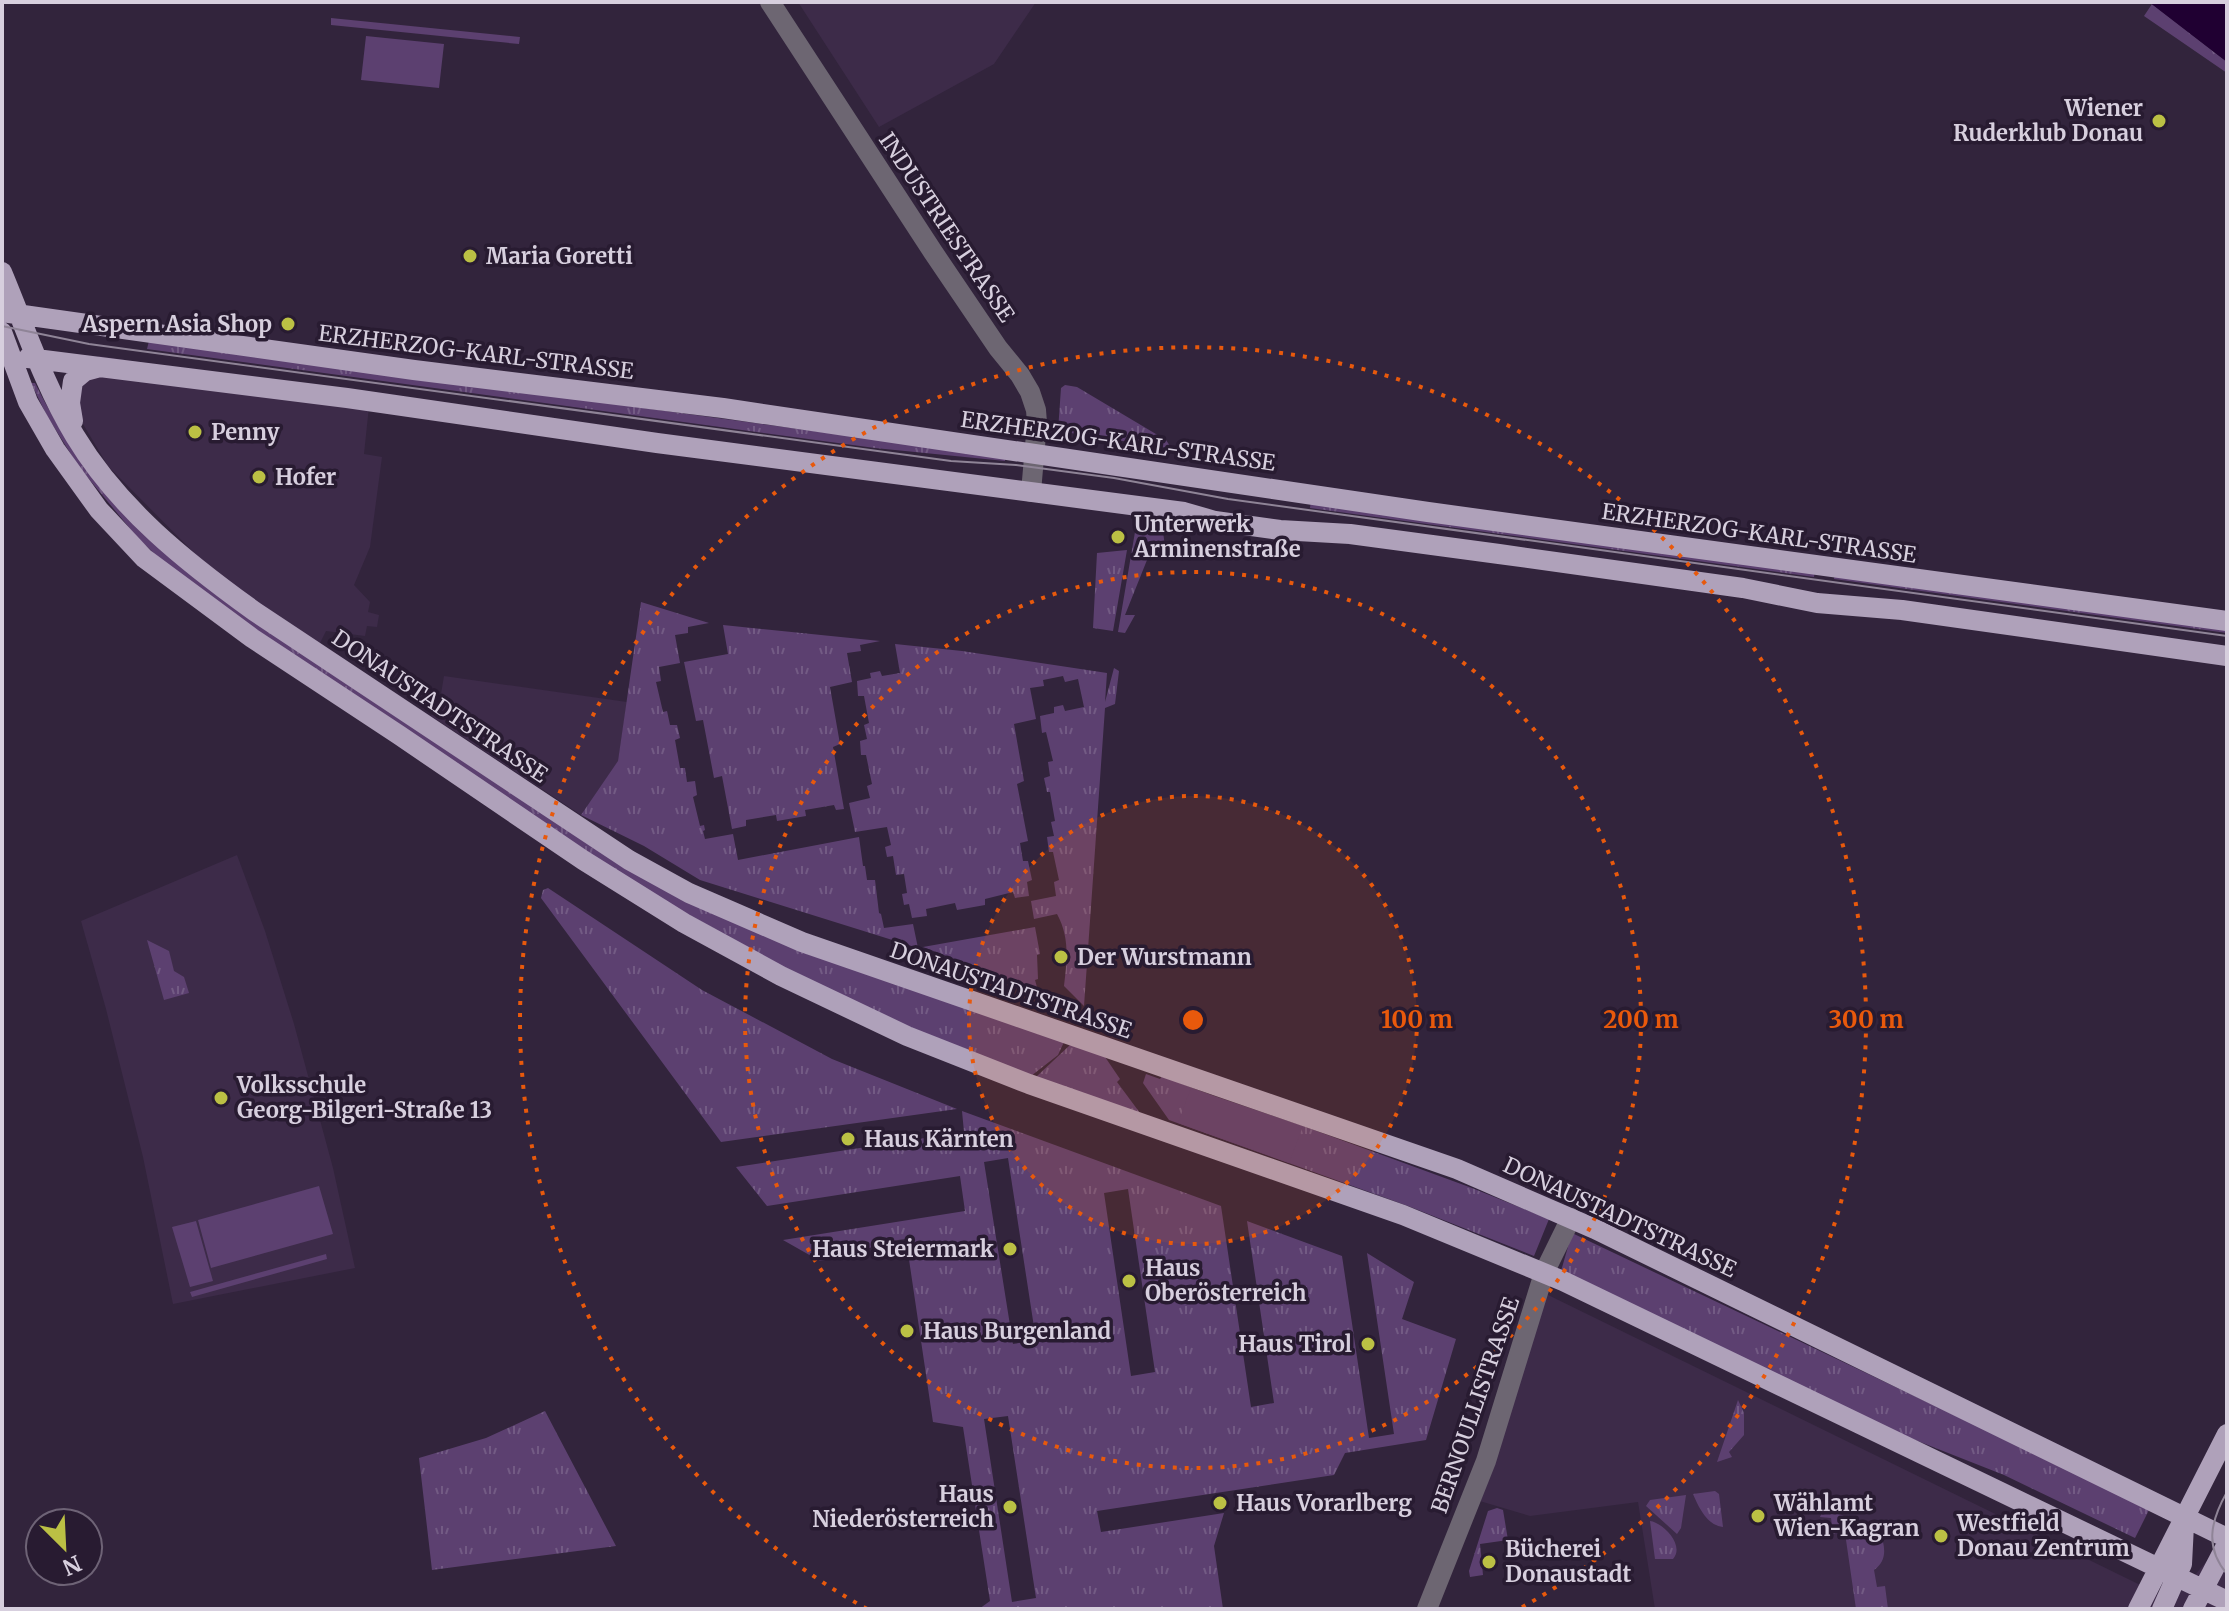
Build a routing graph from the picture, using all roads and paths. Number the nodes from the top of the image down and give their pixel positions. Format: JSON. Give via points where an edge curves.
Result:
{"nodes":[{"id":1,"x":770,"y":2,"type":"edge"},
{"id":2,"x":2,"y":272,"type":"edge"},
{"id":3,"x":11,"y":313,"type":"edge"},
{"id":4,"x":2,"y":332,"type":"edge"},
{"id":5,"x":6,"y":354,"type":"edge"},
{"id":6,"x":38,"y":359,"type":"junction"},
{"id":7,"x":100,"y":367,"type":"junction"},
{"id":8,"x":75,"y":436,"type":"junction"},
{"id":9,"x":1035,"y":453,"type":"junction"},
{"id":10,"x":1031,"y":492,"type":"junction"},
{"id":11,"x":2227,"y":621,"type":"edge"},
{"id":12,"x":2227,"y":656,"type":"edge"},
{"id":13,"x":1571,"y":1218,"type":"junction"},
{"id":14,"x":1544,"y":1273,"type":"junction"},
{"id":15,"x":2227,"y":1434,"type":"edge"},
{"id":16,"x":2185,"y":1517,"type":"junction"},
{"id":17,"x":2227,"y":1538,"type":"edge"},
{"id":18,"x":2227,"y":1544,"type":"edge"},
{"id":19,"x":2168,"y":1573,"type":"junction"},
{"id":20,"x":2203,"y":1590,"type":"junction"},
{"id":21,"x":2227,"y":1601,"type":"edge"},
{"id":22,"x":1427,"y":1609,"type":"edge"},
{"id":23,"x":2138,"y":1609,"type":"edge"},
{"id":24,"x":2162,"y":1609,"type":"edge"},
{"id":25,"x":2193,"y":1609,"type":"edge"}],
"edges":[{"from":1,"to":9,"type":"street","name":"INDUSTRIESTRASSE","via":[[1020,375],[1036,410]]},
{"from":2,"to":3,"type":"main road","name":"DONAUSTADTSTRASSE"},
{"from":3,"to":6,"type":"main road","name":"DONAUSTADTSTRASSE"},
{"from":3,"to":9,"type":"main road","name":"ERZHERZOG-KARL-STRASSE"},
{"from":4,"to":5,"type":"main road"},
{"from":5,"to":6,"type":"main road"},
{"from":5,"to":14,"type":"main road","via":[[55,449],[99,510],[144,558],[252,638],[684,923],[907,1036],[1075,1101],[1403,1215]]},
{"from":6,"to":7,"type":"main road"},
{"from":6,"to":8,"type":"main road","name":"DONAUSTADTSTRASSE"},
{"from":7,"to":8,"type":"main road","via":[[77,376],[71,387]]},
{"from":7,"to":10,"type":"main road"},
{"from":8,"to":13,"type":"main road","name":"DONAUSTADTSTRASSE","via":[[152,531],[196,569],[572,824],[689,893],[802,942],[1457,1169]]},
{"from":9,"to":10,"type":"street","name":"INDUSTRIESTRASSE"},
{"from":9,"to":11,"type":"main road","name":"ERZHERZOG-KARL-STRASSE"},
{"from":10,"to":12,"type":"main road"},
{"from":13,"to":14,"type":"street","name":"BERNOULLISTRASSE"},
{"from":13,"to":16,"type":"main road","name":"DONAUSTADTSTRASSE"},
{"from":14,"to":19,"type":"main road"},
{"from":14,"to":22,"type":"street","name":"BERNOULLISTRASSE","via":[[1486,1461]]},
{"from":15,"to":16,"type":"main road"},
{"from":16,"to":17,"type":"main road","name":"DONAUSTADTSTRASSE"},
{"from":16,"to":19,"type":"main road"},
{"from":18,"to":20,"type":"main road"},
{"from":19,"to":20,"type":"main road"},
{"from":19,"to":23,"type":"main road"},
{"from":19,"to":24,"type":"main road"},
{"from":20,"to":21,"type":"main road"},
{"from":20,"to":25,"type":"main road"}]}
